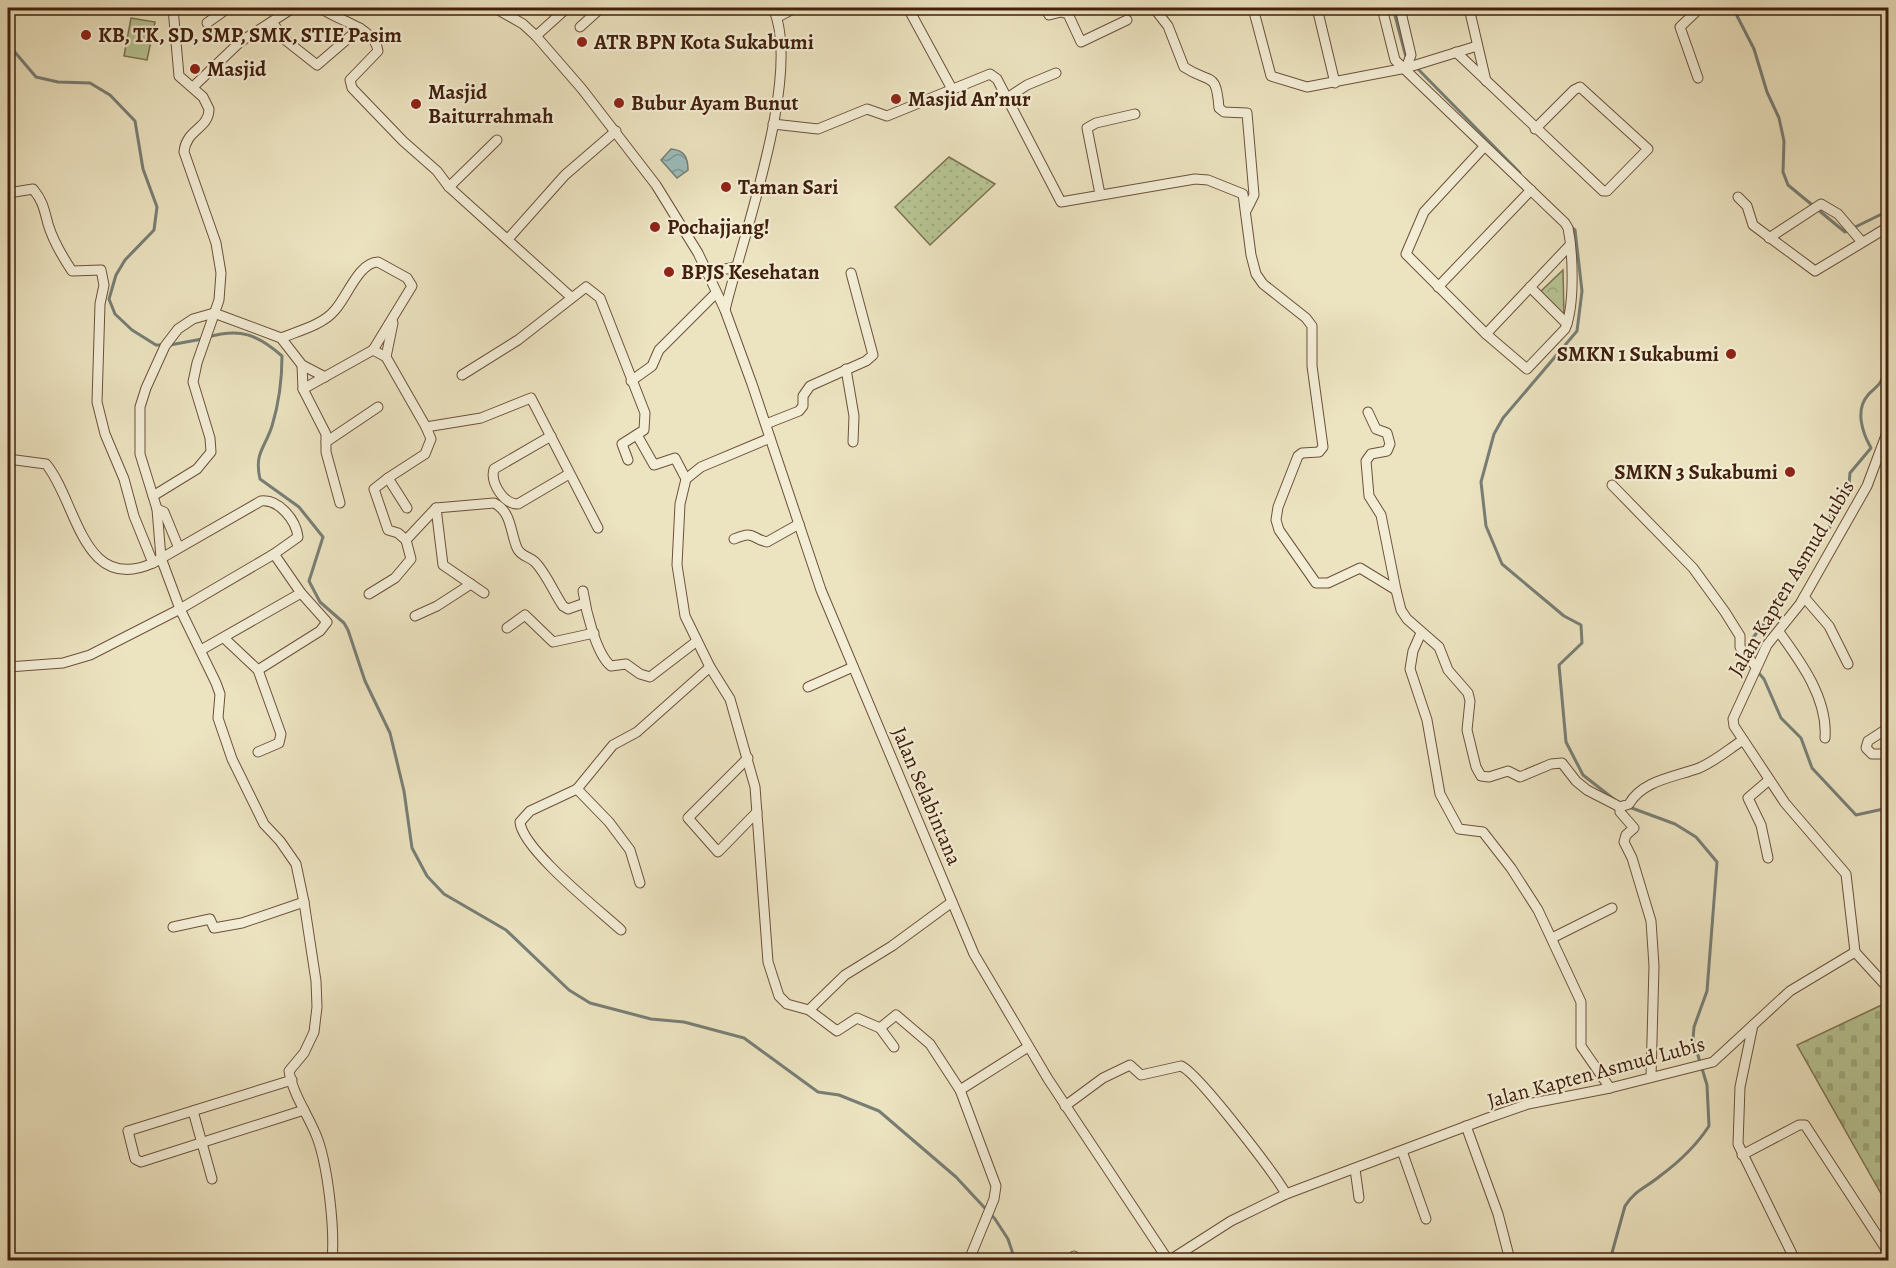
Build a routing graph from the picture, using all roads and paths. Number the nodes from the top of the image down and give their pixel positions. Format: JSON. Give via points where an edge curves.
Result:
{"nodes":[{"id":1,"x":173,"y":8,"type":"edge"},
{"id":2,"x":228,"y":8,"type":"edge"},
{"id":3,"x":293,"y":8,"type":"edge"},
{"id":4,"x":321,"y":8,"type":"edge"},
{"id":5,"x":495,"y":8,"type":"edge"},
{"id":6,"x":567,"y":8,"type":"edge"},
{"id":7,"x":601,"y":8,"type":"edge"},
{"id":8,"x":773,"y":8,"type":"edge"},
{"id":9,"x":795,"y":8,"type":"edge"},
{"id":10,"x":899,"y":8,"type":"edge"},
{"id":11,"x":908,"y":8,"type":"edge"},
{"id":12,"x":1045,"y":8,"type":"edge"},
{"id":13,"x":1154,"y":8,"type":"edge"},
{"id":14,"x":1253,"y":8,"type":"edge"},
{"id":15,"x":1317,"y":8,"type":"edge"},
{"id":16,"x":1382,"y":8,"type":"edge"},
{"id":17,"x":1400,"y":8,"type":"edge"},
{"id":18,"x":1468,"y":8,"type":"edge"},
{"id":19,"x":1700,"y":8,"type":"edge"},
{"id":20,"x":778,"y":17,"type":"junction"},
{"id":21,"x":1127,"y":20,"type":"dead end"},
{"id":22,"x":207,"y":22,"type":"dead end"},
{"id":23,"x":273,"y":22,"type":"junction"},
{"id":24,"x":580,"y":27,"type":"dead end"},
{"id":25,"x":360,"y":28,"type":"junction"},
{"id":26,"x":536,"y":36,"type":"junction"},
{"id":27,"x":1477,"y":46,"type":"junction"},
{"id":28,"x":1456,"y":52,"type":"junction"},
{"id":29,"x":1406,"y":68,"type":"junction"},
{"id":30,"x":1056,"y":74,"type":"dead end"},
{"id":31,"x":1698,"y":78,"type":"dead end"},
{"id":32,"x":1485,"y":81,"type":"junction"},
{"id":33,"x":1335,"y":82,"type":"junction"},
{"id":34,"x":193,"y":87,"type":"junction"},
{"id":35,"x":952,"y":89,"type":"junction"},
{"id":36,"x":1007,"y":98,"type":"junction"},
{"id":37,"x":1135,"y":114,"type":"dead end"},
{"id":38,"x":773,"y":124,"type":"junction"},
{"id":39,"x":1535,"y":129,"type":"junction"},
{"id":40,"x":616,"y":132,"type":"junction"},
{"id":41,"x":497,"y":140,"type":"dead end"},
{"id":42,"x":1484,"y":147,"type":"junction"},
{"id":43,"x":449,"y":187,"type":"junction"},
{"id":44,"x":1531,"y":190,"type":"junction"},
{"id":45,"x":8,"y":193,"type":"edge"},
{"id":46,"x":1100,"y":194,"type":"junction"},
{"id":47,"x":1738,"y":197,"type":"dead end"},
{"id":48,"x":1247,"y":209,"type":"junction"},
{"id":49,"x":1888,"y":227,"type":"edge"},
{"id":50,"x":1769,"y":238,"type":"junction"},
{"id":51,"x":508,"y":239,"type":"junction"},
{"id":52,"x":1862,"y":242,"type":"junction"},
{"id":53,"x":1570,"y":245,"type":"junction"},
{"id":54,"x":735,"y":267,"type":"junction"},
{"id":55,"x":707,"y":273,"type":"junction"},
{"id":56,"x":851,"y":273,"type":"dead end"},
{"id":57,"x":1438,"y":286,"type":"junction"},
{"id":58,"x":1530,"y":287,"type":"junction"},
{"id":59,"x":716,"y":293,"type":"junction"},
{"id":60,"x":571,"y":297,"type":"junction"},
{"id":61,"x":725,"y":310,"type":"junction"},
{"id":62,"x":214,"y":313,"type":"junction"},
{"id":63,"x":393,"y":321,"type":"junction"},
{"id":64,"x":1567,"y":324,"type":"junction"},
{"id":65,"x":1486,"y":334,"type":"junction"},
{"id":66,"x":281,"y":338,"type":"junction"},
{"id":67,"x":373,"y":350,"type":"junction"},
{"id":68,"x":386,"y":357,"type":"junction"},
{"id":69,"x":302,"y":365,"type":"junction"},
{"id":70,"x":846,"y":369,"type":"junction"},
{"id":71,"x":462,"y":375,"type":"dead end"},
{"id":72,"x":325,"y":377,"type":"junction"},
{"id":73,"x":631,"y":381,"type":"junction"},
{"id":74,"x":303,"y":388,"type":"junction"},
{"id":75,"x":378,"y":407,"type":"dead end"},
{"id":76,"x":1368,"y":412,"type":"dead end"},
{"id":77,"x":766,"y":424,"type":"junction"},
{"id":78,"x":426,"y":426,"type":"junction"},
{"id":79,"x":1888,"y":430,"type":"edge"},
{"id":80,"x":637,"y":435,"type":"junction"},
{"id":81,"x":551,"y":436,"type":"junction"},
{"id":82,"x":770,"y":438,"type":"junction"},
{"id":83,"x":326,"y":442,"type":"junction"},
{"id":84,"x":853,"y":442,"type":"dead end"},
{"id":85,"x":8,"y":459,"type":"edge"},
{"id":86,"x":628,"y":460,"type":"dead end"},
{"id":87,"x":569,"y":474,"type":"junction"},
{"id":88,"x":388,"y":478,"type":"junction"},
{"id":89,"x":686,"y":479,"type":"junction"},
{"id":90,"x":1612,"y":485,"type":"dead end"},
{"id":91,"x":153,"y":496,"type":"junction"},
{"id":92,"x":340,"y":503,"type":"dead end"},
{"id":93,"x":407,"y":508,"type":"dead end"},
{"id":94,"x":436,"y":508,"type":"junction"},
{"id":95,"x":157,"y":509,"type":"junction"},
{"id":96,"x":799,"y":525,"type":"junction"},
{"id":97,"x":598,"y":528,"type":"dead end"},
{"id":98,"x":734,"y":539,"type":"dead end"},
{"id":99,"x":406,"y":540,"type":"junction"},
{"id":100,"x":178,"y":546,"type":"junction"},
{"id":101,"x":274,"y":554,"type":"junction"},
{"id":102,"x":157,"y":561,"type":"junction"},
{"id":103,"x":471,"y":584,"type":"junction"},
{"id":104,"x":1396,"y":590,"type":"junction"},
{"id":105,"x":583,"y":591,"type":"dead end"},
{"id":106,"x":301,"y":593,"type":"junction"},
{"id":107,"x":369,"y":594,"type":"dead end"},
{"id":108,"x":484,"y":594,"type":"dead end"},
{"id":109,"x":1804,"y":597,"type":"junction"},
{"id":110,"x":585,"y":603,"type":"junction"},
{"id":111,"x":180,"y":609,"type":"junction"},
{"id":112,"x":416,"y":616,"type":"dead end"},
{"id":113,"x":507,"y":628,"type":"dead end"},
{"id":114,"x":1779,"y":632,"type":"junction"},
{"id":115,"x":594,"y":633,"type":"junction"},
{"id":116,"x":1421,"y":633,"type":"junction"},
{"id":117,"x":224,"y":638,"type":"junction"},
{"id":118,"x":697,"y":641,"type":"junction"},
{"id":119,"x":201,"y":650,"type":"junction"},
{"id":120,"x":1848,"y":664,"type":"dead end"},
{"id":121,"x":8,"y":667,"type":"edge"},
{"id":122,"x":710,"y":667,"type":"junction"},
{"id":123,"x":853,"y":667,"type":"junction"},
{"id":124,"x":1756,"y":667,"type":"junction"},
{"id":125,"x":258,"y":670,"type":"junction"},
{"id":126,"x":808,"y":687,"type":"dead end"},
{"id":127,"x":1888,"y":728,"type":"edge"},
{"id":128,"x":1825,"y":738,"type":"dead end"},
{"id":129,"x":1743,"y":740,"type":"junction"},
{"id":130,"x":258,"y":752,"type":"dead end"},
{"id":131,"x":1888,"y":754,"type":"edge"},
{"id":132,"x":748,"y":758,"type":"junction"},
{"id":133,"x":1769,"y":780,"type":"junction"},
{"id":134,"x":577,"y":789,"type":"junction"},
{"id":135,"x":1620,"y":807,"type":"junction"},
{"id":136,"x":757,"y":812,"type":"junction"},
{"id":137,"x":1768,"y":858,"type":"dead end"},
{"id":138,"x":640,"y":883,"type":"dead end"},
{"id":139,"x":304,"y":902,"type":"junction"},
{"id":140,"x":952,"y":902,"type":"junction"},
{"id":141,"x":1612,"y":908,"type":"dead end"},
{"id":142,"x":173,"y":927,"type":"dead end"},
{"id":143,"x":621,"y":930,"type":"dead end"},
{"id":144,"x":1552,"y":938,"type":"junction"},
{"id":145,"x":1855,"y":952,"type":"junction"},
{"id":146,"x":1888,"y":988,"type":"edge"},
{"id":147,"x":809,"y":1010,"type":"junction"},
{"id":148,"x":1753,"y":1025,"type":"junction"},
{"id":149,"x":880,"y":1028,"type":"junction"},
{"id":150,"x":894,"y":1047,"type":"dead end"},
{"id":151,"x":1028,"y":1047,"type":"junction"},
{"id":152,"x":1651,"y":1077,"type":"junction"},
{"id":153,"x":292,"y":1080,"type":"junction"},
{"id":154,"x":1610,"y":1088,"type":"junction"},
{"id":155,"x":960,"y":1090,"type":"junction"},
{"id":156,"x":1065,"y":1106,"type":"junction"},
{"id":157,"x":304,"y":1110,"type":"junction"},
{"id":158,"x":193,"y":1111,"type":"junction"},
{"id":159,"x":1467,"y":1126,"type":"junction"},
{"id":160,"x":202,"y":1141,"type":"junction"},
{"id":161,"x":1402,"y":1151,"type":"junction"},
{"id":162,"x":1742,"y":1155,"type":"junction"},
{"id":163,"x":1356,"y":1169,"type":"junction"},
{"id":164,"x":212,"y":1179,"type":"dead end"},
{"id":165,"x":1286,"y":1194,"type":"junction"},
{"id":166,"x":1359,"y":1197,"type":"dead end"},
{"id":167,"x":1426,"y":1219,"type":"dead end"},
{"id":168,"x":1888,"y":1252,"type":"edge"},
{"id":169,"x":332,"y":1260,"type":"edge"},
{"id":170,"x":969,"y":1260,"type":"edge"},
{"id":171,"x":1169,"y":1260,"type":"edge"},
{"id":172,"x":1510,"y":1260,"type":"edge"},
{"id":173,"x":1795,"y":1260,"type":"edge"}],
"edges":[{"from":1,"to":34,"type":"street","via":[[178,72]]},
{"from":2,"to":22,"type":"street"},
{"from":3,"to":23,"type":"street"},
{"from":4,"to":25,"type":"street"},
{"from":5,"to":26,"type":"street","name":"Jalan Selabintana"},
{"from":6,"to":26,"type":"street"},
{"from":7,"to":24,"type":"street"},
{"from":8,"to":20,"type":"street"},
{"from":9,"to":20,"type":"street"},
{"from":10,"to":11,"type":"street"},
{"from":11,"to":35,"type":"street"},
{"from":12,"to":21,"type":"street","via":[[1049,15],[1068,14],[1081,42]]},
{"from":13,"to":48,"type":"street","via":[[1168,26],[1184,67],[1211,79],[1217,86],[1219,108],[1224,112],[1247,113],[1254,195]]},
{"from":14,"to":33,"type":"street","via":[[1272,76],[1304,87]]},
{"from":15,"to":33,"type":"street"},
{"from":16,"to":29,"type":"street","via":[[1395,60]]},
{"from":17,"to":29,"type":"street","via":[[1412,55]]},
{"from":18,"to":27,"type":"street"},
{"from":19,"to":31,"type":"street","via":[[1680,27]]},
{"from":20,"to":38,"type":"street","via":[[780,73]]},
{"from":23,"to":25,"type":"street","via":[[284,39],[317,65]]},
{"from":23,"to":34,"type":"street","via":[[240,42]]},
{"from":25,"to":43,"type":"street","via":[[377,44],[378,51],[350,85]]},
{"from":26,"to":40,"type":"street","name":"Jalan Selabintana"},
{"from":27,"to":28,"type":"street"},
{"from":27,"to":32,"type":"street"},
{"from":28,"to":29,"type":"street"},
{"from":28,"to":32,"type":"street"},
{"from":29,"to":33,"type":"street"},
{"from":29,"to":42,"type":"street"},
{"from":30,"to":36,"type":"street"},
{"from":32,"to":39,"type":"street"},
{"from":34,"to":62,"type":"street","via":[[210,113],[187,138],[184,152],[216,243],[221,288]]},
{"from":35,"to":36,"type":"street","via":[[990,74]]},
{"from":35,"to":38,"type":"street","via":[[887,116],[867,110],[818,129]]},
{"from":36,"to":46,"type":"street","via":[[1059,200]]},
{"from":37,"to":46,"type":"street","via":[[1087,128]]},
{"from":38,"to":54,"type":"street"},
{"from":39,"to":39,"type":"street","via":[[1605,192],[1648,149],[1580,87]]},
{"from":40,"to":51,"type":"street","via":[[565,175]]},
{"from":40,"to":55,"type":"street","name":"Jalan Selabintana","via":[[673,211]]},
{"from":41,"to":43,"type":"street"},
{"from":42,"to":44,"type":"street"},
{"from":42,"to":57,"type":"street","via":[[1424,212],[1406,252]]},
{"from":43,"to":51,"type":"street"},
{"from":44,"to":53,"type":"street","via":[[1565,223]]},
{"from":44,"to":57,"type":"street"},
{"from":45,"to":102,"type":"street","via":[[33,189],[44,203],[48,224],[72,271],[101,270],[104,285],[97,402],[134,516]]},
{"from":46,"to":48,"type":"street","via":[[1202,179],[1243,194]]},
{"from":47,"to":50,"type":"street","via":[[1747,206],[1754,225]]},
{"from":48,"to":104,"type":"street","via":[[1256,274],[1312,326],[1313,375],[1323,447],[1319,452],[1298,456],[1278,507],[1277,525],[1316,584],[1363,568]]},
{"from":49,"to":52,"type":"street"},
{"from":50,"to":52,"type":"street","via":[[1815,271]]},
{"from":50,"to":52,"type":"street","via":[[1821,204],[1838,214]]},
{"from":51,"to":60,"type":"street"},
{"from":53,"to":58,"type":"street"},
{"from":53,"to":64,"type":"street","via":[[1571,302]]},
{"from":54,"to":55,"type":"street"},
{"from":54,"to":61,"type":"street"},
{"from":55,"to":59,"type":"street","name":"Jalan Selabintana"},
{"from":56,"to":70,"type":"street","via":[[873,355]]},
{"from":57,"to":65,"type":"street"},
{"from":58,"to":64,"type":"street"},
{"from":58,"to":65,"type":"street"},
{"from":59,"to":61,"type":"street","name":"Jalan Selabintana"},
{"from":59,"to":73,"type":"street","via":[[664,344],[652,366]]},
{"from":60,"to":71,"type":"street","via":[[524,336]]},
{"from":60,"to":73,"type":"street","via":[[585,287],[600,298]]},
{"from":61,"to":77,"type":"street","name":"Jalan Selabintana"},
{"from":62,"to":66,"type":"street"},
{"from":62,"to":91,"type":"street","via":[[193,319],[178,329],[167,343],[140,407],[140,454]]},
{"from":62,"to":91,"type":"street","via":[[193,382],[211,452],[197,469]]},
{"from":63,"to":66,"type":"street","via":[[411,282],[378,262],[371,262],[334,312]]},
{"from":63,"to":67,"type":"street"},
{"from":63,"to":68,"type":"street"},
{"from":64,"to":65,"type":"street","via":[[1527,369]]},
{"from":66,"to":69,"type":"street"},
{"from":67,"to":68,"type":"street"},
{"from":67,"to":72,"type":"street"},
{"from":68,"to":78,"type":"street"},
{"from":69,"to":72,"type":"street"},
{"from":69,"to":74,"type":"street"},
{"from":70,"to":77,"type":"street","via":[[810,386],[799,411]]},
{"from":70,"to":84,"type":"street","via":[[854,416]]},
{"from":72,"to":74,"type":"street"},
{"from":73,"to":80,"type":"street","via":[[646,419],[644,430]]},
{"from":74,"to":83,"type":"street","via":[[323,425]]},
{"from":75,"to":83,"type":"street"},
{"from":76,"to":104,"type":"street","via":[[1376,429],[1387,433],[1390,444],[1387,451],[1371,454],[1366,461],[1369,496],[1381,515]]},
{"from":77,"to":82,"type":"street","name":"Jalan Selabintana"},
{"from":78,"to":81,"type":"street","via":[[481,418],[527,397],[533,400]]},
{"from":78,"to":88,"type":"street","via":[[431,439],[425,454]]},
{"from":79,"to":109,"type":"street","name":"Jalan Kapten Asmud Lubis","via":[[1867,486]]},
{"from":80,"to":86,"type":"street","via":[[622,444]]},
{"from":80,"to":89,"type":"street","via":[[654,465],[675,458]]},
{"from":81,"to":87,"type":"street"},
{"from":81,"to":87,"type":"street","via":[[498,465],[492,474],[497,488],[508,502],[518,504]]},
{"from":82,"to":89,"type":"street","via":[[701,467]]},
{"from":82,"to":96,"type":"street","name":"Jalan Selabintana"},
{"from":83,"to":92,"type":"street"},
{"from":85,"to":102,"type":"street","via":[[46,464],[77,528],[104,563],[122,570],[142,568]]},
{"from":87,"to":97,"type":"street"},
{"from":88,"to":93,"type":"street"},
{"from":88,"to":99,"type":"street","via":[[374,489],[387,528]]},
{"from":89,"to":118,"type":"street","via":[[676,565],[685,616]]},
{"from":90,"to":124,"type":"street","via":[[1692,568],[1725,612],[1740,636],[1740,647]]},
{"from":91,"to":95,"type":"street"},
{"from":94,"to":99,"type":"street"},
{"from":94,"to":103,"type":"street","via":[[443,565]]},
{"from":94,"to":110,"type":"street","via":[[487,502],[500,506],[509,520],[518,550],[535,562],[563,606],[568,609]]},
{"from":95,"to":100,"type":"street","via":[[164,512]]},
{"from":95,"to":102,"type":"street"},
{"from":96,"to":98,"type":"street","via":[[767,542],[747,534]]},
{"from":96,"to":123,"type":"street","name":"Jalan Selabintana"},
{"from":99,"to":107,"type":"street","via":[[411,559],[395,578]]},
{"from":100,"to":101,"type":"street","via":[[261,501],[268,501],[281,508],[298,532],[295,540]]},
{"from":100,"to":102,"type":"street"},
{"from":101,"to":106,"type":"street"},
{"from":101,"to":111,"type":"street"},
{"from":102,"to":111,"type":"street"},
{"from":103,"to":108,"type":"street"},
{"from":103,"to":112,"type":"street"},
{"from":104,"to":116,"type":"street","via":[[1403,614]]},
{"from":105,"to":110,"type":"street"},
{"from":106,"to":117,"type":"street"},
{"from":106,"to":125,"type":"street","via":[[327,618],[327,625]]},
{"from":109,"to":114,"type":"street","name":"Jalan Kapten Asmud Lubis"},
{"from":109,"to":120,"type":"street","via":[[1829,626]]},
{"from":110,"to":115,"type":"street"},
{"from":111,"to":119,"type":"street"},
{"from":111,"to":121,"type":"street","via":[[90,655],[63,663]]},
{"from":113,"to":115,"type":"street","via":[[525,615],[553,642]]},
{"from":114,"to":124,"type":"street","name":"Jalan Kapten Asmud Lubis","via":[[1770,640]]},
{"from":114,"to":128,"type":"street","via":[[1802,664],[1823,711]]},
{"from":115,"to":118,"type":"street","via":[[611,666],[626,664],[645,677],[655,674]]},
{"from":116,"to":135,"type":"street","via":[[1439,647],[1448,670],[1468,693],[1467,730],[1481,776],[1509,771],[1520,777],[1562,763],[1575,781]]},
{"from":116,"to":144,"type":"street","via":[[1410,669],[1427,720],[1440,794],[1459,829],[1483,832],[1511,868],[1531,896]]},
{"from":117,"to":119,"type":"street"},
{"from":117,"to":125,"type":"street"},
{"from":118,"to":122,"type":"street"},
{"from":119,"to":139,"type":"street","via":[[220,694],[218,718],[232,759],[264,824],[296,864]]},
{"from":122,"to":132,"type":"street","via":[[730,699]]},
{"from":122,"to":134,"type":"street","via":[[637,732],[613,745]]},
{"from":123,"to":126,"type":"street"},
{"from":123,"to":140,"type":"street","name":"Jalan Selabintana"},
{"from":124,"to":129,"type":"street","name":"Jalan Kapten Asmud Lubis","via":[[1733,719]]},
{"from":125,"to":130,"type":"street","via":[[282,739]]},
{"from":127,"to":131,"type":"street","via":[[1868,741],[1866,748],[1872,754]]},
{"from":129,"to":133,"type":"street","name":"Jalan Kapten Asmud Lubis"},
{"from":129,"to":135,"type":"street","via":[[1698,768],[1666,777]]},
{"from":132,"to":136,"type":"street"},
{"from":132,"to":136,"type":"street","via":[[688,818],[718,852]]},
{"from":133,"to":137,"type":"street","via":[[1748,798],[1761,825]]},
{"from":133,"to":145,"type":"street","name":"Jalan Kapten Asmud Lubis","via":[[1846,874]]},
{"from":134,"to":138,"type":"street","via":[[630,850]]},
{"from":134,"to":143,"type":"street","via":[[530,811],[520,822],[521,830],[541,856]]},
{"from":135,"to":152,"type":"street","via":[[1634,828],[1624,842],[1651,921]]},
{"from":136,"to":147,"type":"street","via":[[768,962],[779,996],[787,1004]]},
{"from":139,"to":142,"type":"street","via":[[231,925],[214,928],[210,919]]},
{"from":139,"to":153,"type":"street","via":[[317,1007],[314,1032],[289,1071]]},
{"from":140,"to":147,"type":"street","via":[[845,975]]},
{"from":140,"to":151,"type":"street","name":"Jalan Selabintana","via":[[974,954]]},
{"from":141,"to":144,"type":"street"},
{"from":144,"to":154,"type":"street","via":[[1581,1002],[1581,1046]]},
{"from":145,"to":146,"type":"street"},
{"from":145,"to":148,"type":"street","name":"Jalan Kapten Asmud Lubis","via":[[1790,991]]},
{"from":147,"to":149,"type":"street","via":[[837,1031],[857,1018]]},
{"from":148,"to":152,"type":"street","name":"Jalan Kapten Asmud Lubis","via":[[1716,1061]]},
{"from":148,"to":162,"type":"street","via":[[1736,1132]]},
{"from":149,"to":150,"type":"street"},
{"from":149,"to":155,"type":"street","via":[[898,1016],[930,1044]]},
{"from":151,"to":155,"type":"street"},
{"from":151,"to":156,"type":"street","name":"Jalan Selabintana"},
{"from":152,"to":154,"type":"street","name":"Jalan Kapten Asmud Lubis"},
{"from":153,"to":157,"type":"street"},
{"from":153,"to":158,"type":"street"},
{"from":154,"to":159,"type":"street","name":"Jalan Kapten Asmud Lubis","via":[[1528,1104]]},
{"from":155,"to":170,"type":"street","via":[[996,1186]]},
{"from":156,"to":165,"type":"street","via":[[1103,1078],[1130,1065],[1142,1075],[1181,1066],[1199,1080]]},
{"from":156,"to":171,"type":"street","name":"Jalan Selabintana"},
{"from":157,"to":160,"type":"street"},
{"from":157,"to":169,"type":"street","via":[[319,1142],[329,1198]]},
{"from":158,"to":160,"type":"street"},
{"from":158,"to":160,"type":"street","via":[[131,1130],[128,1137],[138,1162]]},
{"from":159,"to":161,"type":"street","name":"Jalan Kapten Asmud Lubis"},
{"from":159,"to":172,"type":"street"},
{"from":160,"to":164,"type":"street"},
{"from":161,"to":163,"type":"street","name":"Jalan Kapten Asmud Lubis"},
{"from":161,"to":167,"type":"street"},
{"from":162,"to":168,"type":"street","via":[[1805,1125]]},
{"from":162,"to":173,"type":"street"},
{"from":163,"to":165,"type":"street","name":"Jalan Kapten Asmud Lubis"},
{"from":163,"to":166,"type":"street"},
{"from":165,"to":171,"type":"street","name":"Jalan Kapten Asmud Lubis","via":[[1231,1221]]}]}
